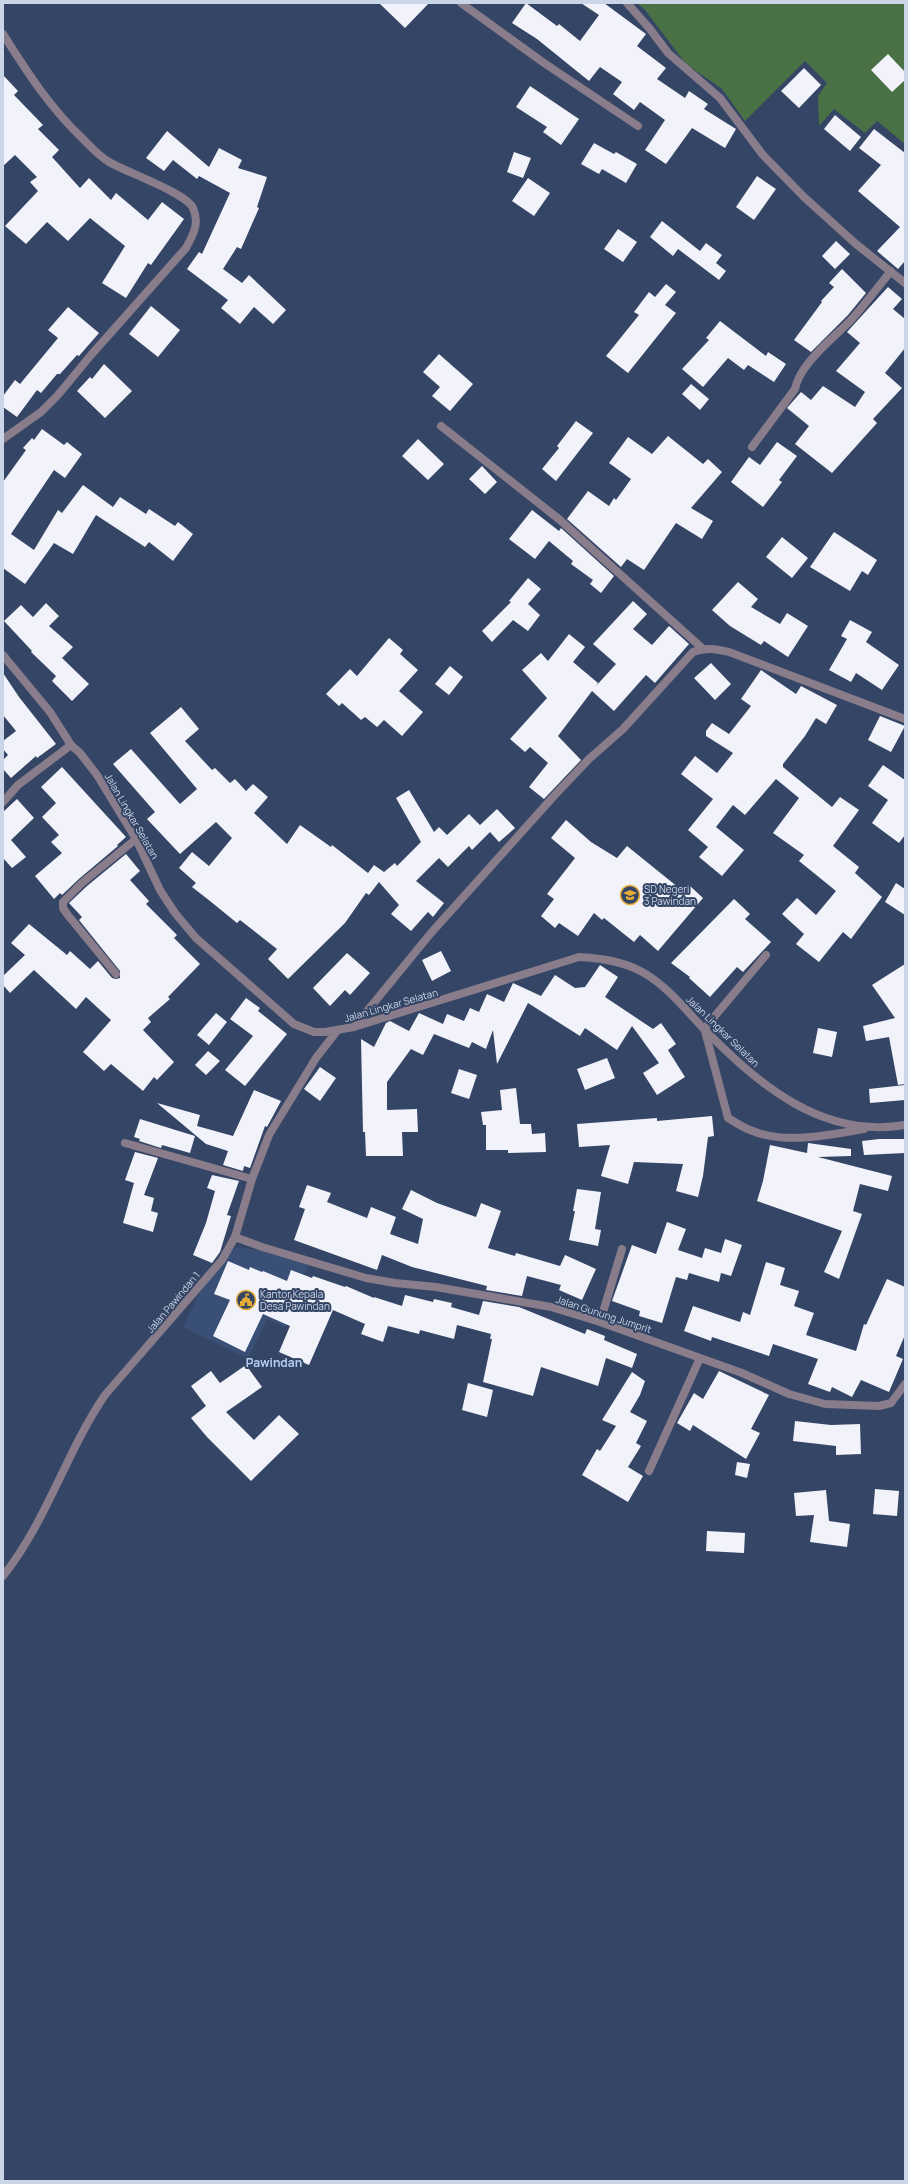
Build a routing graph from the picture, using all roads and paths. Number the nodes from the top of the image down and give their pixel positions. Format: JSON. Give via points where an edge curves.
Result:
{"nodes":[{"id":1,"x":461,"y":3,"type":"edge"},
{"id":2,"x":627,"y":3,"type":"edge"},
{"id":3,"x":3,"y":34,"type":"edge"},
{"id":4,"x":638,"y":126,"type":"dead end"},
{"id":5,"x":891,"y":272,"type":"junction"},
{"id":6,"x":905,"y":283,"type":"edge"},
{"id":7,"x":441,"y":426,"type":"dead end"},
{"id":8,"x":3,"y":439,"type":"edge"},
{"id":9,"x":752,"y":447,"type":"dead end"},
{"id":10,"x":702,"y":648,"type":"junction"},
{"id":11,"x":3,"y":655,"type":"edge"},
{"id":12,"x":905,"y":719,"type":"edge"},
{"id":13,"x":71,"y":745,"type":"junction"},
{"id":14,"x":3,"y":802,"type":"edge"},
{"id":15,"x":136,"y":839,"type":"junction"},
{"id":16,"x":766,"y":955,"type":"dead end"},
{"id":17,"x":116,"y":974,"type":"dead end"},
{"id":18,"x":354,"y":1027,"type":"junction"},
{"id":19,"x":704,"y":1029,"type":"junction"},
{"id":20,"x":337,"y":1031,"type":"junction"},
{"id":21,"x":905,"y":1125,"type":"edge"},
{"id":22,"x":875,"y":1128,"type":"junction"},
{"id":23,"x":125,"y":1143,"type":"dead end"},
{"id":24,"x":252,"y":1180,"type":"junction"},
{"id":25,"x":235,"y":1237,"type":"junction"},
{"id":26,"x":622,"y":1249,"type":"dead end"},
{"id":27,"x":600,"y":1322,"type":"junction"},
{"id":28,"x":700,"y":1358,"type":"junction"},
{"id":29,"x":905,"y":1384,"type":"edge"},
{"id":30,"x":648,"y":1471,"type":"dead end"},
{"id":31,"x":3,"y":1576,"type":"edge"}],
"edges":[{"from":1,"to":4,"type":"street"},
{"from":2,"to":5,"type":"street","via":[[650,28],[668,54],[720,98],[763,155],[804,197]]},
{"from":3,"to":8,"type":"street","via":[[39,91],[63,120],[108,161],[188,201],[193,208],[196,228],[186,248],[58,395],[41,412]]},
{"from":5,"to":6,"type":"street"},
{"from":5,"to":9,"type":"street","via":[[852,318],[811,360],[796,380],[795,389]]},
{"from":7,"to":10,"type":"street","via":[[560,520]]},
{"from":10,"to":12,"type":"street","via":[[729,652]]},
{"from":10,"to":18,"type":"street","via":[[692,652],[623,729],[589,759],[553,797],[431,933]]},
{"from":11,"to":13,"type":"street","name":"Jalan Lingkar Selatan","via":[[50,712]]},
{"from":13,"to":14,"type":"street","via":[[18,785]]},
{"from":13,"to":15,"type":"street","name":"Jalan Lingkar Selatan","via":[[96,775]]},
{"from":15,"to":17,"type":"street","via":[[95,872],[64,902],[63,908]]},
{"from":15,"to":20,"type":"street","name":"Jalan Lingkar Selatan","via":[[160,890],[196,938],[294,1024],[314,1032]]},
{"from":16,"to":19,"type":"street"},
{"from":18,"to":19,"type":"street","name":"Jalan Lingkar Selatan","via":[[579,957],[604,958],[648,975],[668,991]]},
{"from":18,"to":20,"type":"street","name":"Jalan Lingkar Selatan"},
{"from":19,"to":22,"type":"street","name":"Jalan Lingkar Selatan","via":[[761,1082],[798,1107],[824,1118]]},
{"from":19,"to":22,"type":"street","via":[[728,1118],[745,1128],[775,1137],[814,1137]]},
{"from":20,"to":24,"type":"street","name":"Jalan Pawindan 1","via":[[316,1058],[269,1135]]},
{"from":21,"to":22,"type":"street","name":"Jalan Lingkar Selatan"},
{"from":23,"to":24,"type":"street"},
{"from":24,"to":25,"type":"street","name":"Jalan Pawindan 1"},
{"from":25,"to":27,"type":"street","name":"Jalan Gunung Jumprit","via":[[366,1278],[552,1307]]},
{"from":25,"to":31,"type":"street","name":"Jalan Pawindan 1","via":[[222,1260],[105,1395],[91,1415],[38,1523]]},
{"from":26,"to":27,"type":"street"},
{"from":27,"to":28,"type":"street","name":"Jalan Gunung Jumprit"},
{"from":28,"to":29,"type":"street","name":"Jalan Gunung Jumprit","via":[[789,1394],[825,1404],[879,1406],[891,1403]]},
{"from":28,"to":30,"type":"street"}]}
